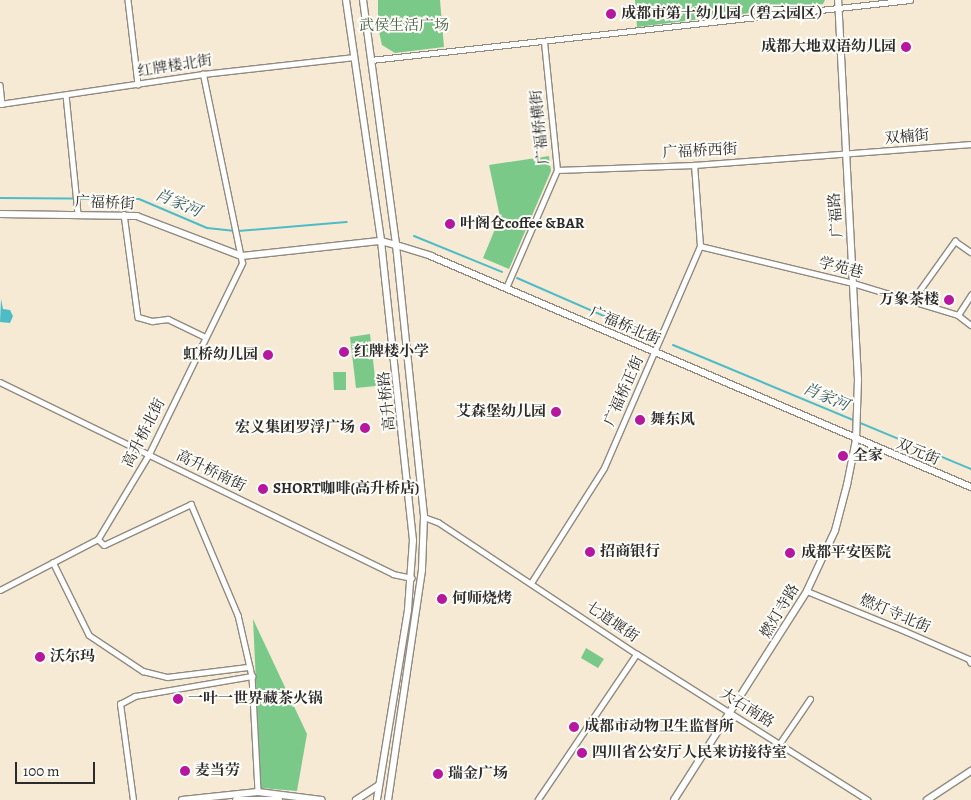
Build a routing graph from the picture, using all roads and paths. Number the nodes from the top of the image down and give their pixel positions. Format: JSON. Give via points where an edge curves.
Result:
{"nodes":[{"id":1,"x":128,"y":0,"type":"edge"},
{"id":2,"x":346,"y":0,"type":"edge"},
{"id":3,"x":363,"y":0,"type":"edge"},
{"id":4,"x":910,"y":0,"type":"edge"},
{"id":5,"x":838,"y":3,"type":"edge"},
{"id":6,"x":544,"y":43,"type":"junction"},
{"id":7,"x":354,"y":58,"type":"junction"},
{"id":8,"x":371,"y":60,"type":"junction"},
{"id":9,"x":203,"y":74,"type":"junction"},
{"id":10,"x":138,"y":84,"type":"junction"},
{"id":11,"x":0,"y":85,"type":"edge"},
{"id":12,"x":66,"y":96,"type":"junction"},
{"id":13,"x":1,"y":104,"type":"edge"},
{"id":14,"x":971,"y":144,"type":"edge"},
{"id":15,"x":845,"y":154,"type":"junction"},
{"id":16,"x":694,"y":164,"type":"junction"},
{"id":17,"x":557,"y":170,"type":"junction"},
{"id":18,"x":0,"y":214,"type":"edge"},
{"id":19,"x":78,"y":214,"type":"junction"},
{"id":20,"x":124,"y":214,"type":"junction"},
{"id":21,"x":381,"y":241,"type":"junction"},
{"id":22,"x":396,"y":245,"type":"junction"},
{"id":23,"x":700,"y":246,"type":"junction"},
{"id":24,"x":971,"y":252,"type":"edge"},
{"id":25,"x":242,"y":256,"type":"junction"},
{"id":26,"x":853,"y":283,"type":"junction"},
{"id":27,"x":506,"y":288,"type":"junction"},
{"id":28,"x":971,"y":295,"type":"edge"},
{"id":29,"x":912,"y":301,"type":"junction"},
{"id":30,"x":958,"y":315,"type":"junction"},
{"id":31,"x":971,"y":325,"type":"edge"},
{"id":32,"x":205,"y":337,"type":"junction"},
{"id":33,"x":655,"y":352,"type":"junction"},
{"id":34,"x":0,"y":382,"type":"edge"},
{"id":35,"x":857,"y":428,"type":"joint"},
{"id":36,"x":856,"y":440,"type":"junction"},
{"id":37,"x":149,"y":454,"type":"junction"},
{"id":38,"x":971,"y":487,"type":"edge"},
{"id":39,"x":424,"y":517,"type":"junction"},
{"id":40,"x":98,"y":538,"type":"junction"},
{"id":41,"x":53,"y":562,"type":"junction"},
{"id":42,"x":412,"y":578,"type":"junction"},
{"id":43,"x":531,"y":583,"type":"junction"},
{"id":44,"x":0,"y":590,"type":"edge"},
{"id":45,"x":807,"y":591,"type":"junction"},
{"id":46,"x":637,"y":654,"type":"junction"},
{"id":47,"x":970,"y":660,"type":"edge"},
{"id":48,"x":249,"y":667,"type":"junction"},
{"id":49,"x":252,"y":676,"type":"junction"},
{"id":50,"x":810,"y":699,"type":"dead end"},
{"id":51,"x":730,"y":713,"type":"junction"},
{"id":52,"x":780,"y":744,"type":"junction"},
{"id":53,"x":971,"y":771,"type":"edge"},
{"id":54,"x":379,"y":785,"type":"junction"},
{"id":55,"x":390,"y":785,"type":"junction"},
{"id":56,"x":258,"y":792,"type":"junction"},
{"id":57,"x":133,"y":800,"type":"edge"},
{"id":58,"x":182,"y":800,"type":"edge"},
{"id":59,"x":236,"y":800,"type":"edge"},
{"id":60,"x":279,"y":800,"type":"edge"},
{"id":61,"x":322,"y":800,"type":"edge"},
{"id":62,"x":356,"y":800,"type":"edge"},
{"id":63,"x":377,"y":800,"type":"edge"},
{"id":64,"x":388,"y":800,"type":"edge"},
{"id":65,"x":393,"y":800,"type":"edge"},
{"id":66,"x":538,"y":800,"type":"edge"},
{"id":67,"x":674,"y":800,"type":"edge"},
{"id":68,"x":868,"y":800,"type":"edge"},
{"id":69,"x":927,"y":800,"type":"edge"}],
"edges":[{"from":1,"to":10,"type":"street"},
{"from":2,"to":7,"type":"main road","name":"高升桥路"},
{"from":3,"to":8,"type":"main road","name":"高升桥路"},
{"from":4,"to":5,"type":"street"},
{"from":5,"to":6,"type":"street"},
{"from":5,"to":15,"type":"main road","name":"广福路"},
{"from":6,"to":8,"type":"street"},
{"from":6,"to":17,"type":"street","name":"广福桥横街"},
{"from":7,"to":9,"type":"street","name":"红牌楼北街"},
{"from":7,"to":21,"type":"main road","name":"高升桥路"},
{"from":8,"to":22,"type":"main road","name":"高升桥路"},
{"from":9,"to":10,"type":"street","name":"红牌楼北街"},
{"from":9,"to":25,"type":"street"},
{"from":10,"to":12,"type":"street","name":"红牌楼北街"},
{"from":11,"to":13,"type":"street"},
{"from":12,"to":13,"type":"street","name":"红牌楼北街"},
{"from":12,"to":19,"type":"street"},
{"from":14,"to":15,"type":"street","name":"双楠街"},
{"from":15,"to":16,"type":"street","name":"广福桥西街"},
{"from":15,"to":26,"type":"main road","name":"广福路"},
{"from":16,"to":17,"type":"street","name":"广福桥西街"},
{"from":16,"to":23,"type":"street","name":"广福桥正街"},
{"from":17,"to":27,"type":"street","name":"广福桥横街"},
{"from":18,"to":19,"type":"main road","name":"广福桥街"},
{"from":19,"to":20,"type":"main road","name":"广福桥街"},
{"from":20,"to":25,"type":"main road","name":"广福桥街","via":[[152,220]]},
{"from":20,"to":32,"type":"street","via":[[138,316],[152,321],[168,319]]},
{"from":21,"to":22,"type":"main road","name":"广福桥北街"},
{"from":21,"to":25,"type":"main road","name":"广福桥街"},
{"from":21,"to":42,"type":"main road","name":"高升桥路","via":[[408,478],[413,540]]},
{"from":22,"to":27,"type":"main road","name":"广福桥北街"},
{"from":22,"to":39,"type":"main road","name":"高升桥路"},
{"from":23,"to":26,"type":"street","name":"学苑巷"},
{"from":23,"to":33,"type":"street","name":"广福桥正街"},
{"from":24,"to":29,"type":"street","via":[[955,241]]},
{"from":25,"to":32,"type":"street","name":"高升桥北街"},
{"from":26,"to":29,"type":"street","name":"学苑巷"},
{"from":26,"to":35,"type":"main road","name":"广福路"},
{"from":27,"to":33,"type":"main road","name":"广福桥北街"},
{"from":28,"to":30,"type":"street"},
{"from":29,"to":30,"type":"street","name":"学苑巷"},
{"from":30,"to":31,"type":"street","name":"学苑巷"},
{"from":32,"to":37,"type":"street","name":"高升桥北街"},
{"from":33,"to":36,"type":"main road","name":"广福桥北街"},
{"from":33,"to":43,"type":"street","name":"广福桥正街","via":[[594,488]]},
{"from":34,"to":37,"type":"street","name":"高升桥南街"},
{"from":35,"to":36,"type":"main road","name":"燃灯寺路"},
{"from":36,"to":38,"type":"main road","name":"双元街"},
{"from":36,"to":45,"type":"main road","name":"燃灯寺路","via":[[835,531]]},
{"from":37,"to":40,"type":"street","name":"高升桥北街"},
{"from":37,"to":42,"type":"street","name":"高升桥南街","via":[[393,574]]},
{"from":39,"to":43,"type":"street","name":"七道堰街","via":[[438,522]]},
{"from":39,"to":55,"type":"main road","name":"高升桥路","via":[[422,570]]},
{"from":40,"to":41,"type":"street"},
{"from":40,"to":48,"type":"street","via":[[104,545],[191,504],[238,615]]},
{"from":41,"to":44,"type":"street"},
{"from":41,"to":48,"type":"street","via":[[89,635],[143,671],[167,677]]},
{"from":42,"to":54,"type":"main road","name":"高升桥路"},
{"from":43,"to":46,"type":"street","name":"七道堰街"},
{"from":45,"to":47,"type":"street","name":"燃灯寺北街"},
{"from":45,"to":51,"type":"main road","name":"燃灯寺路"},
{"from":46,"to":51,"type":"street","name":"大石南路"},
{"from":46,"to":66,"type":"street","name":"七道堰街"},
{"from":48,"to":49,"type":"street"},
{"from":49,"to":56,"type":"street"},
{"from":49,"to":57,"type":"street","via":[[135,696],[120,704]]},
{"from":50,"to":52,"type":"street"},
{"from":51,"to":52,"type":"street","name":"大石南路"},
{"from":51,"to":67,"type":"main road","name":"燃灯寺路"},
{"from":52,"to":68,"type":"street","name":"大石南路"},
{"from":53,"to":69,"type":"main road"},
{"from":54,"to":62,"type":"main road"},
{"from":54,"to":63,"type":"main road","name":"高升桥路"},
{"from":55,"to":64,"type":"main road","name":"高升桥路"},
{"from":55,"to":65,"type":"main road"},
{"from":56,"to":58,"type":"main road"},
{"from":56,"to":61,"type":"main road"},
{"from":59,"to":60,"type":"main road"}]}
